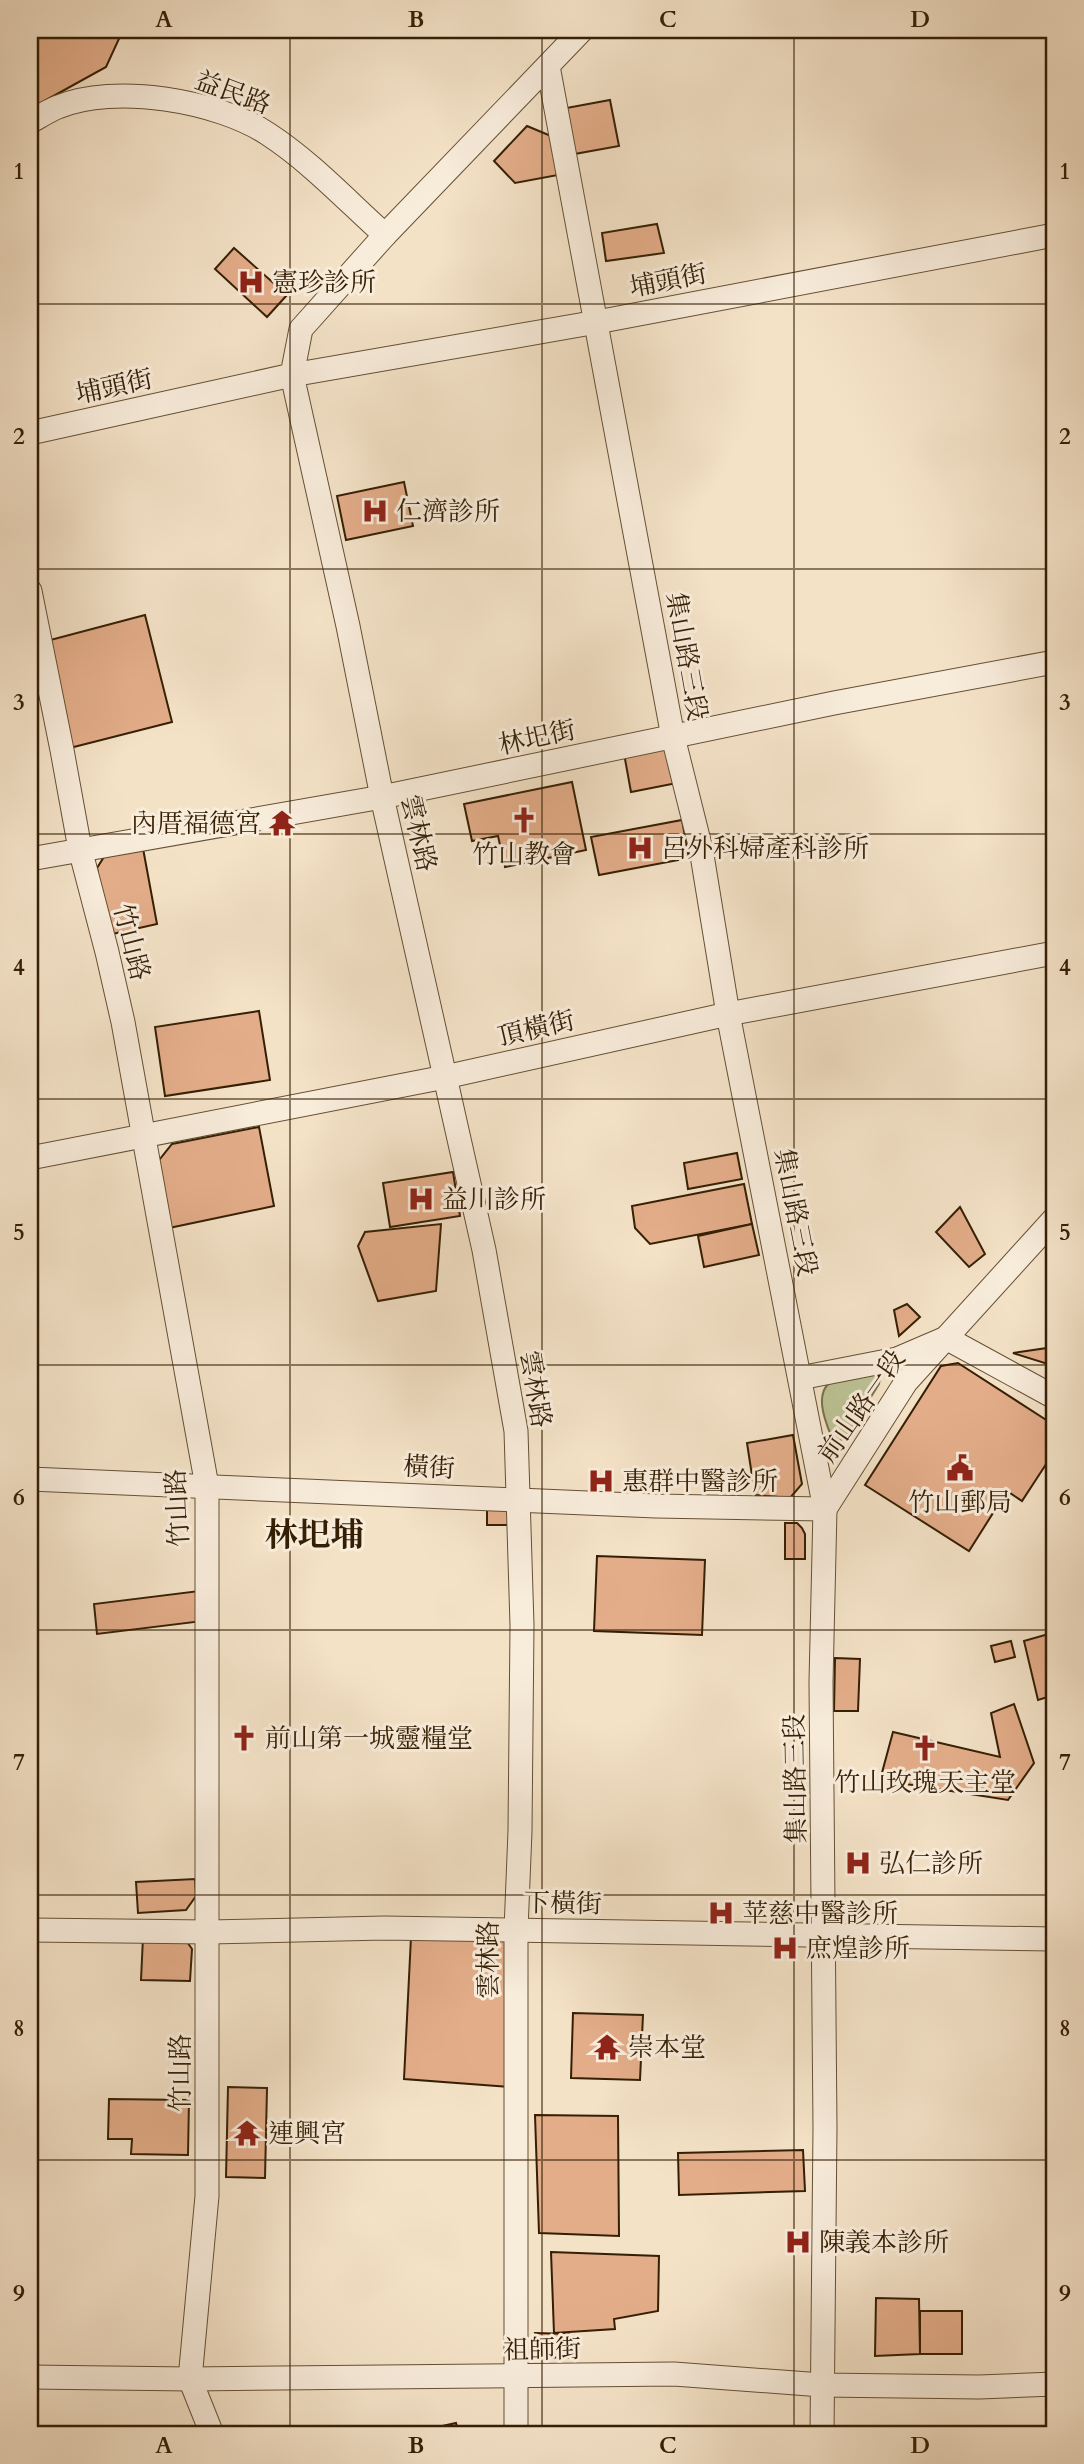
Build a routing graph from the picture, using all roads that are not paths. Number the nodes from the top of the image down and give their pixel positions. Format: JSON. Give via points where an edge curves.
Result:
{"nodes":[{"id":1,"x":582,"y":30,"type":"edge"},
{"id":2,"x":548,"y":66,"type":"junction"},
{"id":3,"x":30,"y":122,"type":"edge"},
{"id":4,"x":385,"y":235,"type":"junction"},
{"id":5,"x":1054,"y":235,"type":"edge"},
{"id":6,"x":597,"y":322,"type":"junction"},
{"id":7,"x":292,"y":375,"type":"junction"},
{"id":8,"x":30,"y":433,"type":"edge"},
{"id":9,"x":30,"y":591,"type":"edge"},
{"id":10,"x":1054,"y":662,"type":"edge"},
{"id":11,"x":673,"y":737,"type":"junction"},
{"id":12,"x":382,"y":797,"type":"junction"},
{"id":13,"x":79,"y":849,"type":"junction"},
{"id":14,"x":30,"y":859,"type":"edge"},
{"id":15,"x":1054,"y":953,"type":"edge"},
{"id":16,"x":728,"y":1014,"type":"junction"},
{"id":17,"x":445,"y":1077,"type":"junction"},
{"id":18,"x":143,"y":1136,"type":"junction"},
{"id":19,"x":30,"y":1158,"type":"edge"},
{"id":20,"x":1054,"y":1219,"type":"edge"},
{"id":21,"x":946,"y":1338,"type":"junction"},
{"id":22,"x":800,"y":1378,"type":"junction"},
{"id":23,"x":1054,"y":1397,"type":"edge"},
{"id":24,"x":30,"y":1479,"type":"edge"},
{"id":25,"x":208,"y":1486,"type":"junction"},
{"id":26,"x":519,"y":1500,"type":"junction"},
{"id":27,"x":825,"y":1509,"type":"junction"},
{"id":28,"x":30,"y":1930,"type":"edge"},
{"id":29,"x":516,"y":1930,"type":"junction"},
{"id":30,"x":209,"y":1932,"type":"junction"},
{"id":31,"x":825,"y":1935,"type":"junction"},
{"id":32,"x":1054,"y":1939,"type":"edge"},
{"id":33,"x":30,"y":2377,"type":"edge"},
{"id":34,"x":516,"y":2377,"type":"junction"},
{"id":35,"x":191,"y":2379,"type":"junction"},
{"id":36,"x":1054,"y":2384,"type":"edge"},
{"id":37,"x":822,"y":2385,"type":"junction"},
{"id":38,"x":212,"y":2434,"type":"edge"},
{"id":39,"x":516,"y":2434,"type":"edge"},
{"id":40,"x":822,"y":2434,"type":"edge"}],
"edges":[{"from":1,"to":2,"type":"street"},
{"from":2,"to":4,"type":"street"},
{"from":2,"to":6,"type":"street","name":"集山路三段"},
{"from":3,"to":4,"type":"street","name":"益民路","via":[[59,106],[112,97],[167,99],[218,111],[267,133]]},
{"from":4,"to":7,"type":"street","via":[[300,329]]},
{"from":5,"to":6,"type":"street","name":"埔頭街"},
{"from":6,"to":7,"type":"street","name":"埔頭街"},
{"from":6,"to":11,"type":"street","name":"集山路三段"},
{"from":7,"to":8,"type":"street","name":"埔頭街"},
{"from":7,"to":12,"type":"street","name":"雲林路"},
{"from":9,"to":13,"type":"street","name":"竹山路"},
{"from":10,"to":11,"type":"street","name":"林圯街"},
{"from":11,"to":12,"type":"street","name":"林圯街"},
{"from":11,"to":16,"type":"street","name":"集山路三段","via":[[701,849]]},
{"from":12,"to":13,"type":"street","name":"林圯街"},
{"from":12,"to":17,"type":"street","name":"雲林路"},
{"from":13,"to":14,"type":"street","name":"林圯街"},
{"from":13,"to":18,"type":"street","name":"竹山路","via":[[123,1022]]},
{"from":15,"to":16,"type":"street","name":"頂橫街"},
{"from":16,"to":17,"type":"street","name":"頂橫街"},
{"from":16,"to":22,"type":"street","name":"集山路三段"},
{"from":17,"to":18,"type":"street","name":"頂橫街"},
{"from":17,"to":26,"type":"street","name":"雲林路","via":[[484,1250],[516,1431]]},
{"from":18,"to":19,"type":"street","name":"頂橫街"},
{"from":18,"to":25,"type":"street","name":"竹山路"},
{"from":20,"to":21,"type":"street","name":"前山路一段"},
{"from":21,"to":22,"type":"street","name":"前山路一段","via":[[897,1359]]},
{"from":21,"to":23,"type":"street"},
{"from":21,"to":27,"type":"street","name":"前山路一段","via":[[906,1382]]},
{"from":22,"to":27,"type":"street","name":"集山路三段"},
{"from":24,"to":25,"type":"street","name":"橫街"},
{"from":25,"to":26,"type":"street","name":"橫街"},
{"from":25,"to":30,"type":"street","name":"竹山路"},
{"from":26,"to":27,"type":"street","name":"橫街"},
{"from":26,"to":29,"type":"street","name":"雲林路","via":[[523,1625]]},
{"from":27,"to":31,"type":"street","name":"集山路三段","via":[[821,1682]]},
{"from":28,"to":30,"type":"street","name":"下橫街"},
{"from":29,"to":30,"type":"street","name":"下橫街"},
{"from":29,"to":31,"type":"street","name":"下橫街"},
{"from":29,"to":34,"type":"street","name":"雲林路"},
{"from":30,"to":35,"type":"street","name":"竹山路","via":[[207,2196]]},
{"from":31,"to":32,"type":"street","name":"下橫街"},
{"from":31,"to":37,"type":"street","name":"集山路三段"},
{"from":33,"to":35,"type":"street","name":"祖師街"},
{"from":34,"to":35,"type":"street","name":"祖師街"},
{"from":34,"to":37,"type":"street","name":"祖師街","via":[[674,2374]]},
{"from":34,"to":39,"type":"street","name":"雲林路"},
{"from":35,"to":38,"type":"street","name":"竹山路"},
{"from":36,"to":37,"type":"street","name":"祖師街"},
{"from":37,"to":40,"type":"street","name":"集山路三段"}]}
